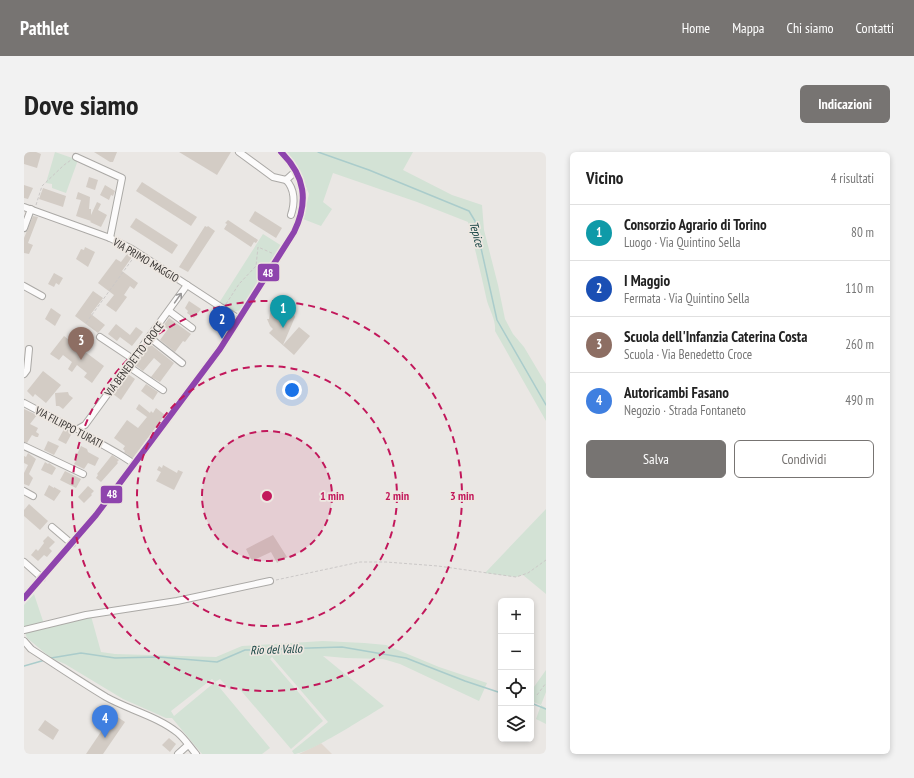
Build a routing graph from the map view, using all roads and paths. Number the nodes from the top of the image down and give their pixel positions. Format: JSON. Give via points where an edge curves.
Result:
{"nodes":[{"id":1,"x":239,"y":152,"type":"edge"},
{"id":2,"x":281,"y":152,"type":"edge"},
{"id":3,"x":76,"y":157,"type":"joint"},
{"id":4,"x":296,"y":171,"type":"junction"},
{"id":5,"x":286,"y":180,"type":"junction"},
{"id":6,"x":24,"y":207,"type":"edge"},
{"id":7,"x":34,"y":210,"type":"junction"},
{"id":8,"x":291,"y":215,"type":"dead end"},
{"id":9,"x":24,"y":228,"type":"edge"},
{"id":10,"x":110,"y":238,"type":"junction"},
{"id":11,"x":137,"y":252,"type":"junction"},
{"id":12,"x":279,"y":256,"type":"junction"},
{"id":13,"x":24,"y":286,"type":"edge"},
{"id":14,"x":188,"y":286,"type":"junction"},
{"id":15,"x":42,"y":296,"type":"dead end"},
{"id":16,"x":225,"y":307,"type":"dead end"},
{"id":17,"x":169,"y":311,"type":"junction"},
{"id":18,"x":239,"y":319,"type":"junction"},
{"id":19,"x":86,"y":323,"type":"dead end"},
{"id":20,"x":192,"y":328,"type":"dead end"},
{"id":21,"x":100,"y":337,"type":"dead end"},
{"id":22,"x":149,"y":337,"type":"junction"},
{"id":23,"x":29,"y":349,"type":"dead end"},
{"id":24,"x":133,"y":359,"type":"junction"},
{"id":25,"x":182,"y":362,"type":"dead end"},
{"id":26,"x":128,"y":366,"type":"junction"},
{"id":27,"x":24,"y":374,"type":"edge"},
{"id":28,"x":163,"y":390,"type":"dead end"},
{"id":29,"x":24,"y":403,"type":"edge"},
{"id":30,"x":78,"y":429,"type":"junction"},
{"id":31,"x":24,"y":446,"type":"edge"},
{"id":32,"x":134,"y":464,"type":"junction"},
{"id":33,"x":83,"y":474,"type":"dead end"},
{"id":34,"x":24,"y":491,"type":"edge"},
{"id":35,"x":32,"y":496,"type":"dead end"},
{"id":36,"x":52,"y":527,"type":"dead end"},
{"id":37,"x":72,"y":544,"type":"junction"},
{"id":38,"x":546,"y":560,"type":"edge"},
{"id":39,"x":24,"y":562,"type":"edge"},
{"id":40,"x":42,"y":578,"type":"junction"},
{"id":41,"x":270,"y":581,"type":"joint"},
{"id":42,"x":24,"y":598,"type":"edge"},
{"id":43,"x":24,"y":630,"type":"edge"},
{"id":44,"x":24,"y":641,"type":"edge"},
{"id":45,"x":24,"y":648,"type":"edge"},
{"id":46,"x":31,"y":649,"type":"junction"},
{"id":47,"x":546,"y":683,"type":"edge"},
{"id":48,"x":537,"y":695,"type":"dead end"},
{"id":49,"x":188,"y":745,"type":"junction"},
{"id":50,"x":178,"y":754,"type":"edge"},
{"id":51,"x":196,"y":754,"type":"edge"}],
"edges":[{"from":1,"to":5,"type":"street","via":[[273,177]]},
{"from":2,"to":4,"type":"street"},
{"from":3,"to":7,"type":"path","via":[[42,186],[35,207],[37,208]]},
{"from":3,"to":10,"type":"street","via":[[122,178]]},
{"from":4,"to":5,"type":"street"},
{"from":4,"to":12,"type":"street","via":[[303,194],[300,219]]},
{"from":5,"to":8,"type":"street","via":[[292,188],[294,199]]},
{"from":6,"to":7,"type":"street","name":"VIA PRIMO MAGGIO"},
{"from":7,"to":9,"type":"street"},
{"from":7,"to":10,"type":"street","name":"VIA PRIMO MAGGIO"},
{"from":10,"to":11,"type":"street","name":"VIA PRIMO MAGGIO"},
{"from":11,"to":14,"type":"street","name":"VIA PRIMO MAGGIO"},
{"from":11,"to":19,"type":"path"},
{"from":12,"to":16,"type":"path","via":[[258,247],[256,266],[239,284]]},
{"from":12,"to":18,"type":"street"},
{"from":13,"to":15,"type":"street"},
{"from":17,"to":14,"type":"street","name":"VIA BENEDETTO CROCE","one_way":true},
{"from":14,"to":18,"type":"street","name":"VIA PRIMO MAGGIO"},
{"from":17,"to":20,"type":"street"},
{"from":17,"to":22,"type":"street","name":"VIA BENEDETTO CROCE"},
{"from":18,"to":32,"type":"street","via":[[220,349]]},
{"from":21,"to":24,"type":"street"},
{"from":22,"to":24,"type":"street","name":"VIA BENEDETTO CROCE"},
{"from":22,"to":25,"type":"street"},
{"from":23,"to":27,"type":"street","via":[[27,370]]},
{"from":24,"to":26,"type":"street","name":"VIA BENEDETTO CROCE"},
{"from":26,"to":28,"type":"street"},
{"from":26,"to":30,"type":"street","name":"VIA BENEDETTO CROCE","via":[[85,425]]},
{"from":29,"to":30,"type":"street","name":"VIA FILIPPO TURATI","via":[[73,429]]},
{"from":30,"to":32,"type":"street","name":"VIA FILIPPO TURATI"},
{"from":31,"to":33,"type":"street"},
{"from":32,"to":37,"type":"street"},
{"from":34,"to":35,"type":"street"},
{"from":36,"to":37,"type":"street"},
{"from":37,"to":40,"type":"street"},
{"from":38,"to":41,"type":"path","via":[[528,573],[516,576],[438,566],[360,562]]},
{"from":39,"to":40,"type":"street"},
{"from":40,"to":42,"type":"street"},
{"from":41,"to":43,"type":"street","via":[[177,601],[86,615]]},
{"from":44,"to":46,"type":"street"},
{"from":45,"to":46,"type":"street"},
{"from":46,"to":49,"type":"street","via":[[106,697],[164,724],[179,734]]},
{"from":47,"to":48,"type":"path"},
{"from":49,"to":50,"type":"street"},
{"from":49,"to":51,"type":"street"}]}
